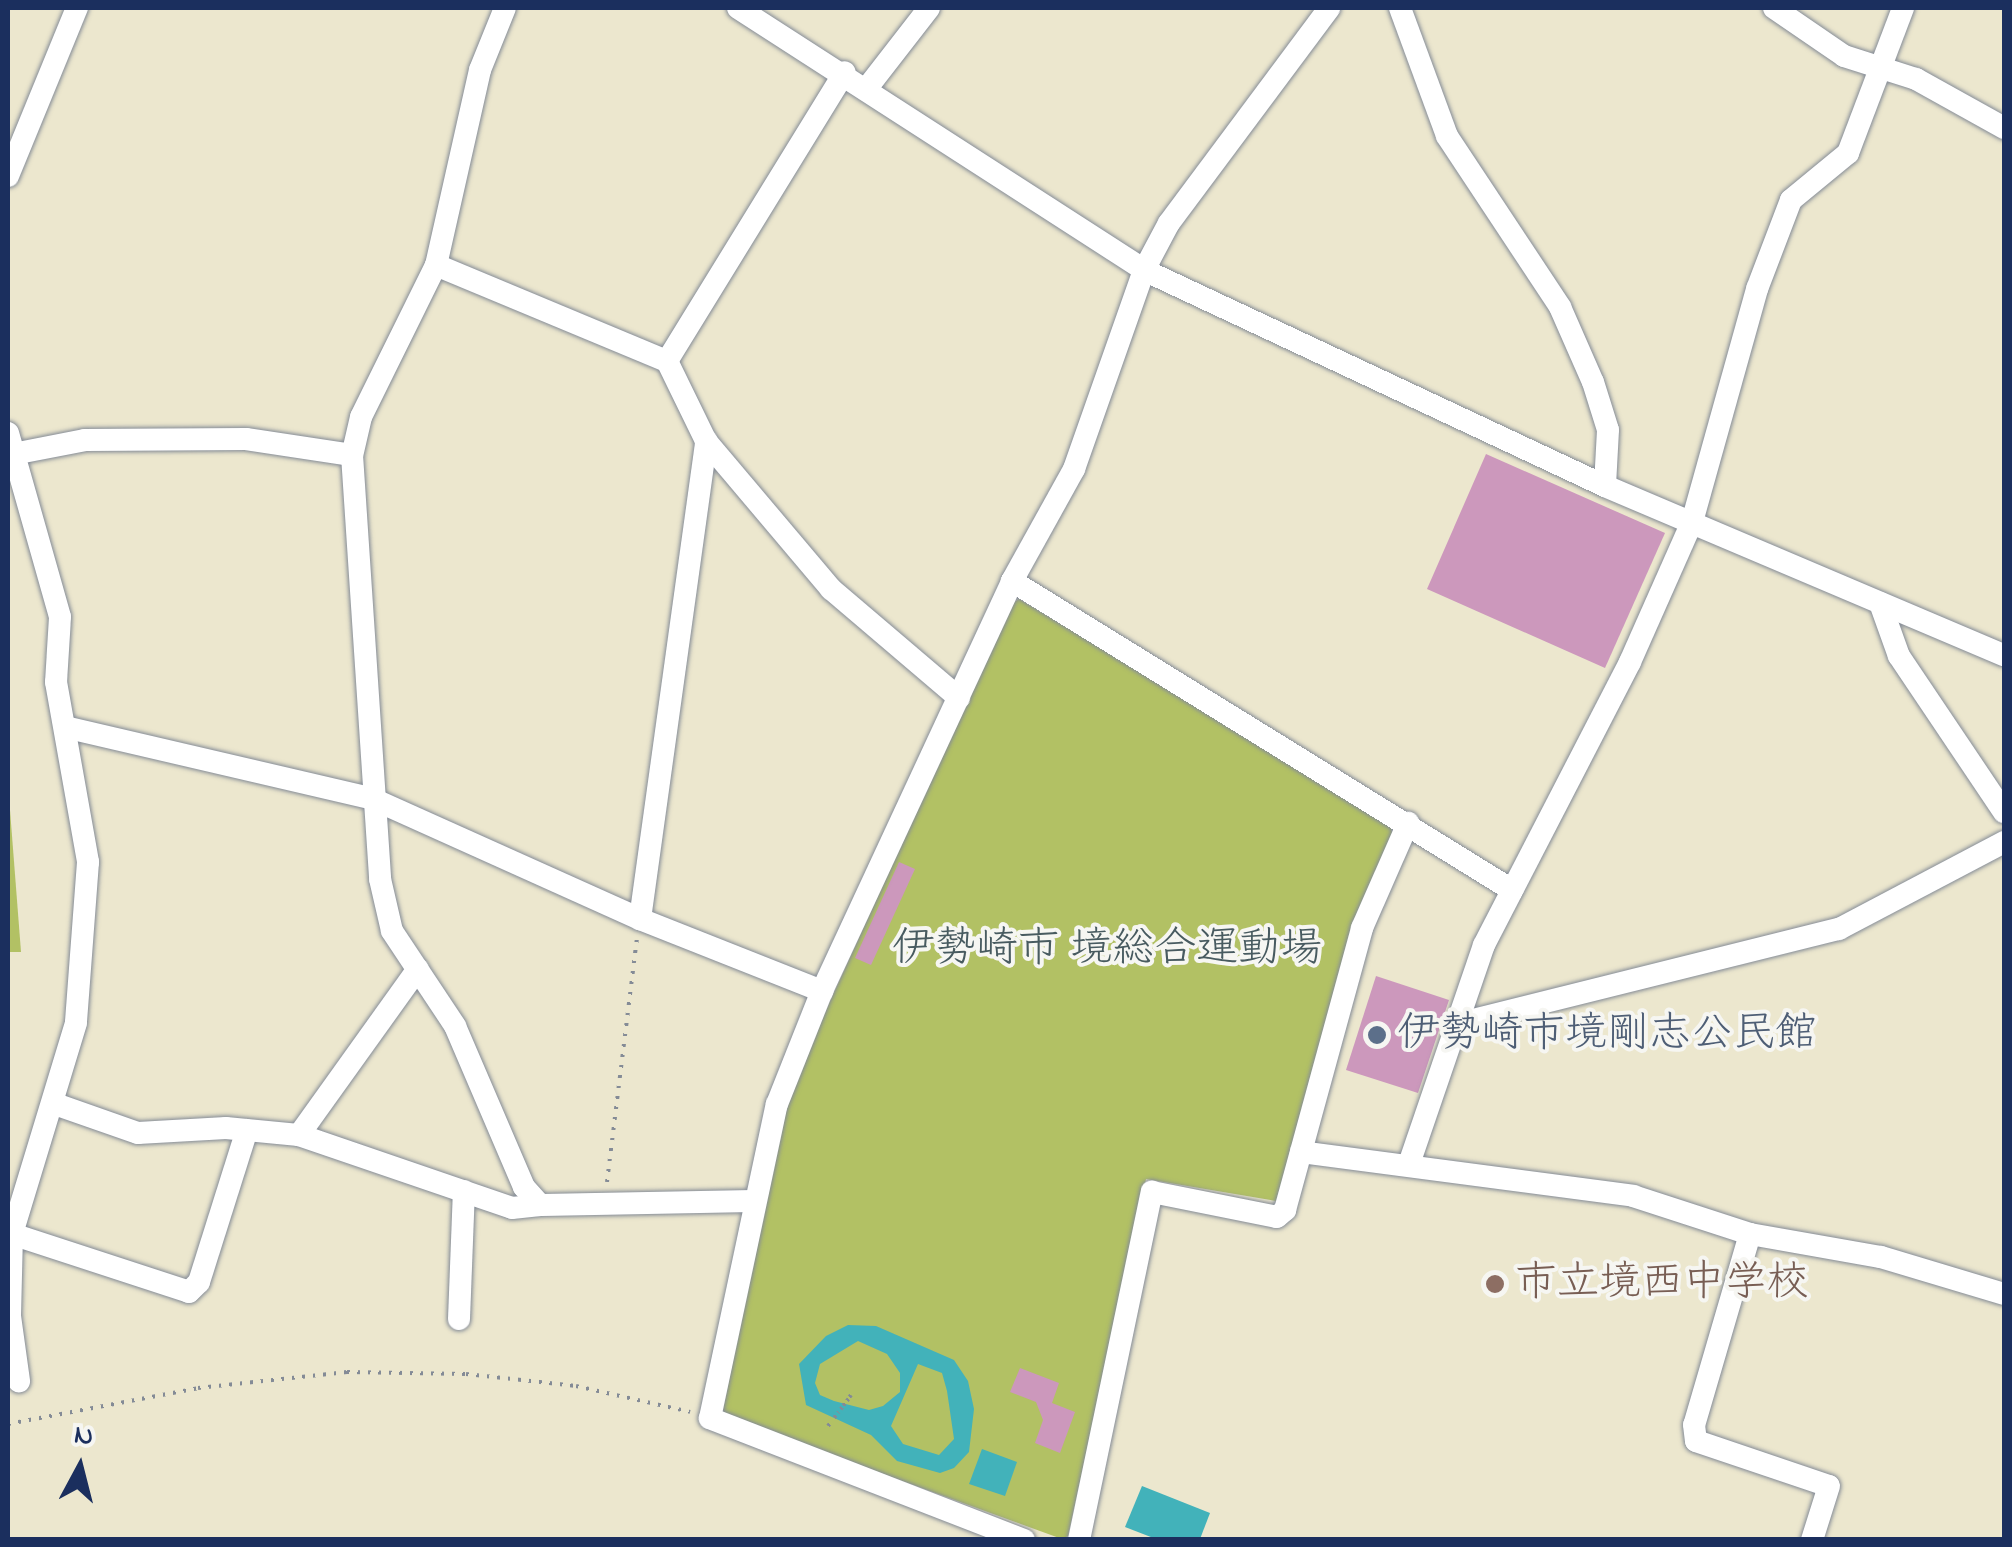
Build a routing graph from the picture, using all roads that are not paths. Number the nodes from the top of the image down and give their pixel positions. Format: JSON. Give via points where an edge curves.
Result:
{"nodes":[{"id":1,"x":77,"y":8,"type":"edge"},
{"id":2,"x":505,"y":8,"type":"edge"},
{"id":3,"x":738,"y":8,"type":"edge"},
{"id":4,"x":929,"y":8,"type":"edge"},
{"id":5,"x":1329,"y":8,"type":"edge"},
{"id":6,"x":1400,"y":8,"type":"edge"},
{"id":7,"x":1774,"y":8,"type":"edge"},
{"id":8,"x":1903,"y":8,"type":"edge"},
{"id":9,"x":1882,"y":69,"type":"junction"},
{"id":10,"x":845,"y":72,"type":"junction"},
{"id":11,"x":867,"y":88,"type":"junction"},
{"id":12,"x":2004,"y":128,"type":"edge"},
{"id":13,"x":8,"y":176,"type":"edge"},
{"id":14,"x":436,"y":265,"type":"junction"},
{"id":15,"x":1144,"y":270,"type":"junction"},
{"id":16,"x":667,"y":361,"type":"junction"},
{"id":17,"x":706,"y":441,"type":"junction"},
{"id":18,"x":9,"y":447,"type":"edge"},
{"id":19,"x":352,"y":456,"type":"junction"},
{"id":20,"x":1605,"y":486,"type":"junction"},
{"id":21,"x":1692,"y":522,"type":"junction"},
{"id":22,"x":1012,"y":581,"type":"junction"},
{"id":23,"x":1880,"y":603,"type":"junction"},
{"id":24,"x":2004,"y":655,"type":"edge"},
{"id":25,"x":959,"y":698,"type":"junction"},
{"id":26,"x":69,"y":728,"type":"junction"},
{"id":27,"x":372,"y":798,"type":"junction"},
{"id":28,"x":2004,"y":812,"type":"edge"},
{"id":29,"x":1408,"y":823,"type":"junction"},
{"id":30,"x":2004,"y":842,"type":"edge"},
{"id":31,"x":1512,"y":890,"type":"junction"},
{"id":32,"x":640,"y":919,"type":"junction"},
{"id":33,"x":418,"y":970,"type":"junction"},
{"id":34,"x":822,"y":991,"type":"junction"},
{"id":35,"x":1457,"y":1024,"type":"junction"},
{"id":36,"x":56,"y":1104,"type":"junction"},
{"id":37,"x":247,"y":1130,"type":"junction"},
{"id":38,"x":300,"y":1135,"type":"junction"},
{"id":39,"x":1301,"y":1152,"type":"junction"},
{"id":40,"x":1408,"y":1164,"type":"junction"},
{"id":41,"x":464,"y":1191,"type":"junction"},
{"id":42,"x":756,"y":1201,"type":"junction"},
{"id":43,"x":540,"y":1205,"type":"junction"},
{"id":44,"x":12,"y":1234,"type":"junction"},
{"id":45,"x":1750,"y":1234,"type":"junction"},
{"id":46,"x":2004,"y":1294,"type":"edge"},
{"id":47,"x":459,"y":1319,"type":"dead end"},
{"id":48,"x":18,"y":1380,"type":"dead end"},
{"id":49,"x":1024,"y":1540,"type":"edge"},
{"id":50,"x":1079,"y":1540,"type":"edge"},
{"id":51,"x":1812,"y":1540,"type":"edge"}],
"edges":[{"from":1,"to":13,"type":"street"},
{"from":2,"to":14,"type":"street","via":[[480,70]]},
{"from":3,"to":10,"type":"street"},
{"from":4,"to":11,"type":"street"},
{"from":5,"to":15,"type":"street","via":[[1169,223]]},
{"from":6,"to":20,"type":"street","via":[[1448,136],[1560,307],[1594,382],[1608,430]]},
{"from":7,"to":9,"type":"street","via":[[1844,56]]},
{"from":8,"to":9,"type":"street"},
{"from":9,"to":12,"type":"street","via":[[1916,79]]},
{"from":9,"to":21,"type":"street","via":[[1848,152],[1791,200],[1758,289]]},
{"from":10,"to":11,"type":"street"},
{"from":10,"to":16,"type":"street"},
{"from":11,"to":15,"type":"street"},
{"from":14,"to":16,"type":"street"},
{"from":14,"to":19,"type":"street","via":[[361,416]]},
{"from":15,"to":20,"type":"street"},
{"from":15,"to":22,"type":"street","via":[[1074,469]]},
{"from":16,"to":17,"type":"street"},
{"from":17,"to":25,"type":"street","via":[[832,589]]},
{"from":17,"to":32,"type":"street"},
{"from":18,"to":19,"type":"street","via":[[246,439]]},
{"from":18,"to":26,"type":"street","via":[[50,566],[60,616],[56,682]]},
{"from":19,"to":27,"type":"street"},
{"from":20,"to":21,"type":"street"},
{"from":21,"to":23,"type":"street"},
{"from":21,"to":31,"type":"street","via":[[1630,662]]},
{"from":22,"to":25,"type":"street"},
{"from":22,"to":29,"type":"street"},
{"from":23,"to":24,"type":"street"},
{"from":23,"to":28,"type":"street","via":[[1900,656]]},
{"from":25,"to":34,"type":"street"},
{"from":26,"to":27,"type":"street"},
{"from":26,"to":36,"type":"street","via":[[88,862],[76,1023]]},
{"from":27,"to":32,"type":"street"},
{"from":27,"to":33,"type":"street","via":[[392,931]]},
{"from":29,"to":31,"type":"street"},
{"from":29,"to":39,"type":"street","via":[[1362,928]]},
{"from":30,"to":35,"type":"street","via":[[1838,929]]},
{"from":31,"to":35,"type":"street","via":[[1484,944]]},
{"from":32,"to":34,"type":"street"},
{"from":33,"to":38,"type":"street"},
{"from":33,"to":43,"type":"street","via":[[456,1026],[524,1188]]},
{"from":34,"to":42,"type":"street","via":[[777,1104]]},
{"from":35,"to":40,"type":"street"},
{"from":36,"to":37,"type":"street","via":[[138,1133]]},
{"from":36,"to":44,"type":"street"},
{"from":37,"to":38,"type":"street"},
{"from":37,"to":44,"type":"street","via":[[198,1282],[189,1292]]},
{"from":38,"to":41,"type":"street"},
{"from":39,"to":40,"type":"street"},
{"from":39,"to":50,"type":"street","via":[[1277,1217],[1152,1192]]},
{"from":40,"to":45,"type":"street","via":[[1633,1196]]},
{"from":41,"to":43,"type":"street","via":[[512,1208]]},
{"from":41,"to":47,"type":"street"},
{"from":42,"to":43,"type":"street"},
{"from":42,"to":49,"type":"street","via":[[710,1418]]},
{"from":44,"to":48,"type":"street"},
{"from":45,"to":46,"type":"street","via":[[1881,1257]]},
{"from":45,"to":51,"type":"street","via":[[1694,1424],[1696,1440],[1829,1486]]}]}
